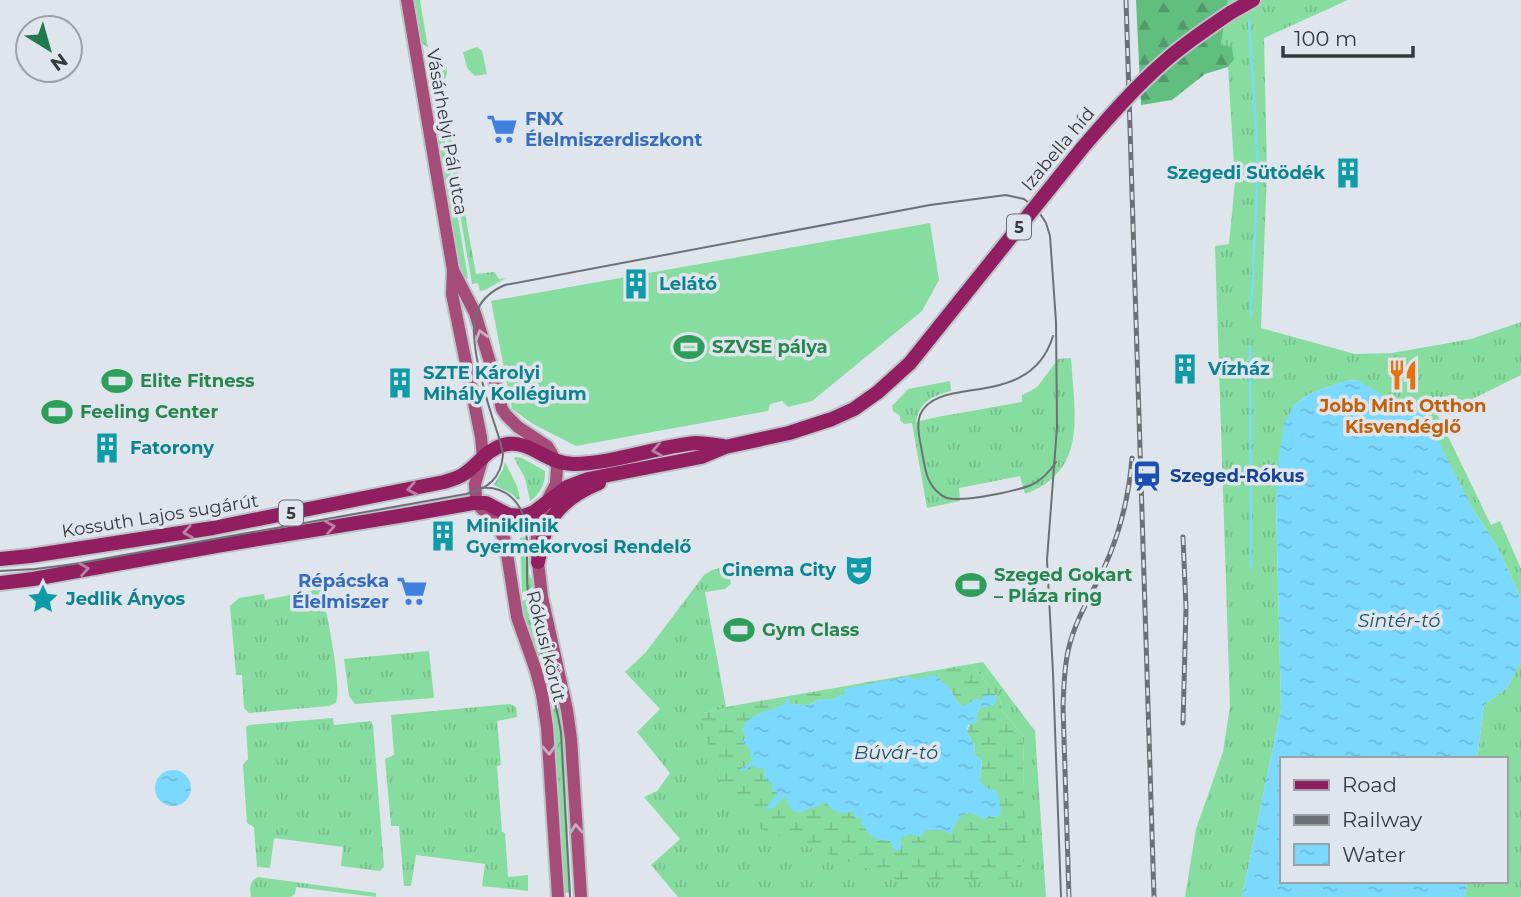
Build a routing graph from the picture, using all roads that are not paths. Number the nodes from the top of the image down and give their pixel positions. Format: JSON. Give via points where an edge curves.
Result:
{"nodes":[{"id":1,"x":407,"y":0,"type":"edge"},
{"id":2,"x":1253,"y":0,"type":"edge"},
{"id":3,"x":453,"y":270,"type":"junction"},
{"id":4,"x":910,"y":363,"type":"joint"},
{"id":5,"x":724,"y":447,"type":"junction"},
{"id":6,"x":483,"y":457,"type":"junction"},
{"id":7,"x":555,"y":461,"type":"junction"},
{"id":8,"x":629,"y":470,"type":"junction"},
{"id":9,"x":478,"y":502,"type":"junction"},
{"id":10,"x":547,"y":502,"type":"junction"},
{"id":11,"x":0,"y":559,"type":"edge"},
{"id":12,"x":538,"y":562,"type":"junction"},
{"id":13,"x":0,"y":583,"type":"edge"},
{"id":14,"x":558,"y":897,"type":"edge"},
{"id":15,"x":581,"y":897,"type":"edge"}],
"edges":[{"from":1,"to":3,"type":"main road","name":"Vásárhelyi Pál utca"},
{"from":2,"to":4,"type":"main road","name":"Izabella híd","number":"5","bridge":true,"via":[[1164,61],[1130,95]]},
{"from":3,"to":6,"type":"main road","name":"Vásárhelyi Pál utca","via":[[452,294]]},
{"from":7,"to":3,"type":"main road","name":"Vásárhelyi Pál utca","one_way":true,"via":[[547,446],[518,427],[502,409],[475,313]]},
{"from":4,"to":5,"type":"main road","name":"Kossuth Lajos sugárút","number":"5","via":[[844,414],[789,433]]},
{"from":5,"to":7,"type":"main road","name":"Kossuth Lajos sugárút","number":"5","one_way":true,"via":[[698,443],[592,462]]},
{"from":5,"to":8,"type":"main road","name":"Kossuth Lajos sugárút","number":"5","via":[[701,457]]},
{"from":6,"to":7,"type":"main road","name":"Kossuth Lajos sugárút","number":"5","via":[[497,447],[516,444]]},
{"from":6,"to":9,"type":"main road","via":[[475,484]]},
{"from":6,"to":11,"type":"main road","name":"Kossuth Lajos sugárút","number":"5","one_way":true,"via":[[465,473],[444,482],[212,528]]},
{"from":7,"to":10,"type":"main road","name":"Rókusi körút","via":[[556,484]]},
{"from":8,"to":10,"type":"main road","name":"Kossuth Lajos sugárút","number":"5","via":[[579,482]]},
{"from":8,"to":12,"type":"main road","via":[[585,489],[559,510],[546,529]]},
{"from":9,"to":10,"type":"main road","name":"Kossuth Lajos sugárút","number":"5","via":[[519,516]]},
{"from":13,"to":9,"type":"main road","number":"5","one_way":true},
{"from":9,"to":14,"type":"main road","name":"Rókusi körút","one_way":true,"via":[[505,541],[517,617],[540,682]]},
{"from":10,"to":12,"type":"main road","name":"Rókusi körút","via":[[538,522]]},
{"from":15,"to":12,"type":"main road","name":"Rókusi körút","one_way":true,"via":[[571,739]]}]}
